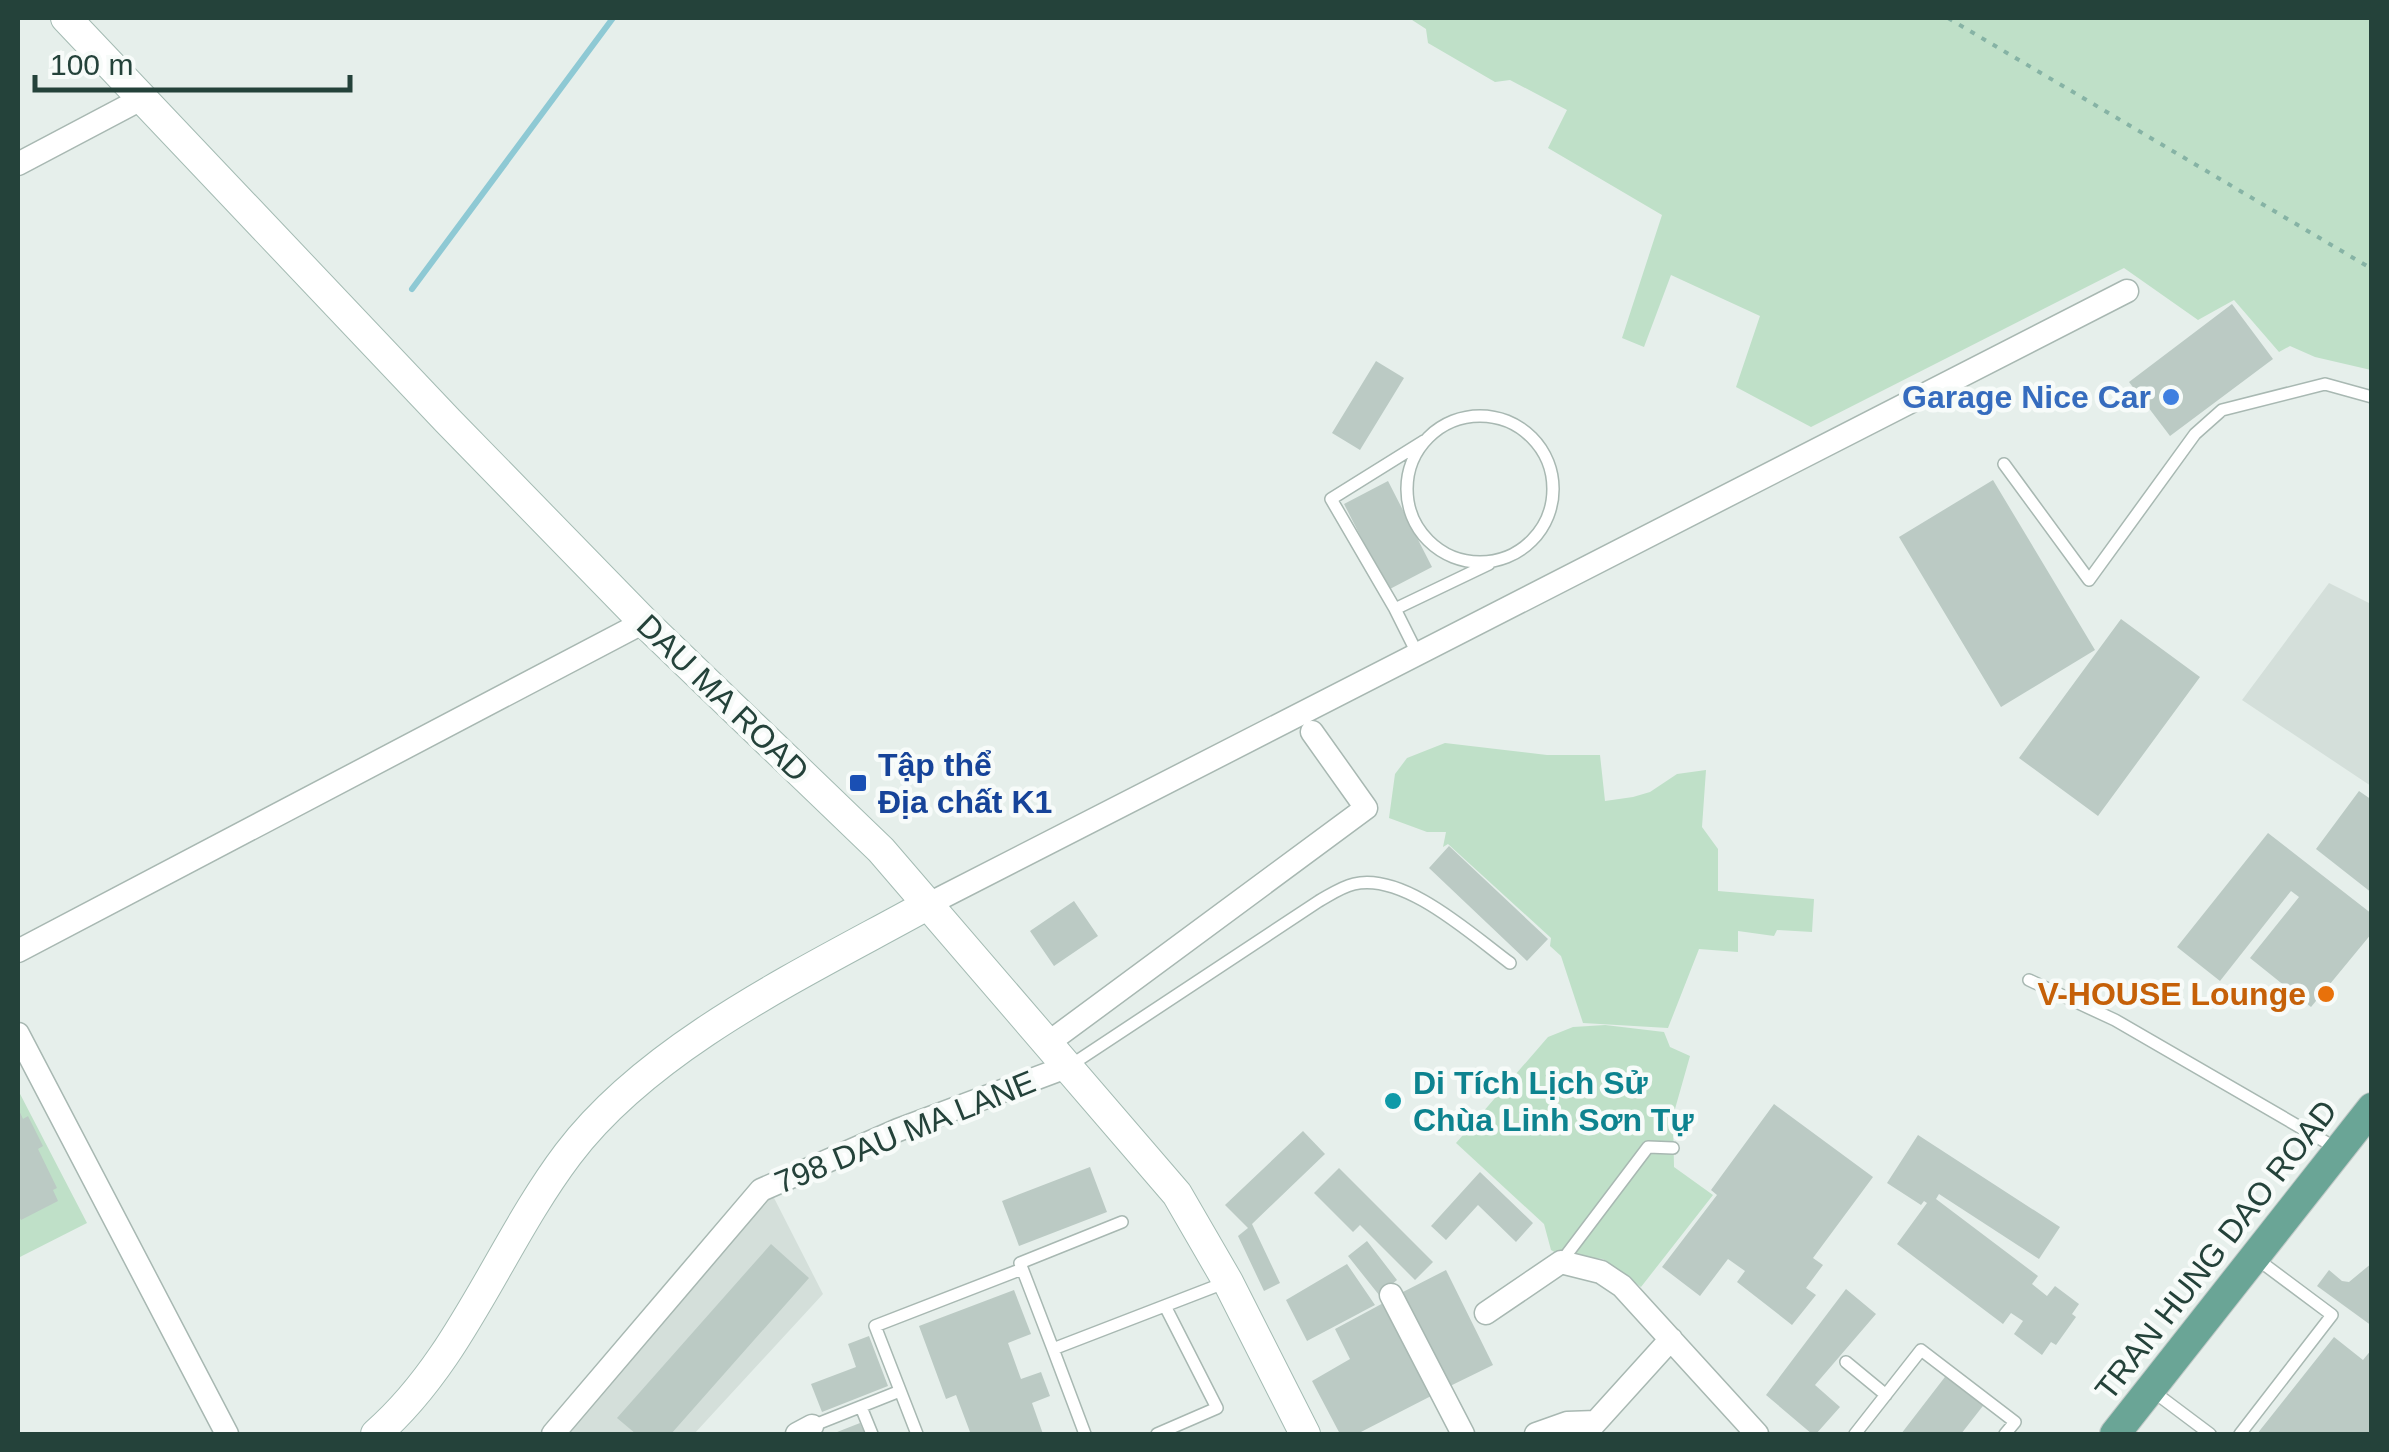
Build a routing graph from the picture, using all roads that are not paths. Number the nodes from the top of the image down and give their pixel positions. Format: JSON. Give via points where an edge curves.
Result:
{"nodes":[{"id":1,"x":66,"y":18,"type":"edge"},
{"id":2,"x":142,"y":98,"type":"junction"},
{"id":3,"x":18,"y":164,"type":"edge"},
{"id":4,"x":2128,"y":292,"type":"dead end"},
{"id":5,"x":2372,"y":398,"type":"edge"},
{"id":6,"x":1430,"y":437,"type":"junction"},
{"id":7,"x":2004,"y":464,"type":"dead end"},
{"id":8,"x":1498,"y":560,"type":"junction"},
{"id":9,"x":1394,"y":609,"type":"junction"},
{"id":10,"x":644,"y":622,"type":"junction"},
{"id":11,"x":1418,"y":655,"type":"junction"},
{"id":12,"x":1312,"y":732,"type":"dead end"},
{"id":13,"x":927,"y":906,"type":"junction"},
{"id":14,"x":18,"y":951,"type":"edge"},
{"id":15,"x":1510,"y":963,"type":"dead end"},
{"id":16,"x":2029,"y":980,"type":"dead end"},
{"id":17,"x":18,"y":1034,"type":"edge"},
{"id":18,"x":1048,"y":1043,"type":"junction"},
{"id":19,"x":1069,"y":1066,"type":"junction"},
{"id":20,"x":2372,"y":1108,"type":"edge"},
{"id":21,"x":1673,"y":1148,"type":"dead end"},
{"id":22,"x":2339,"y":1150,"type":"junction"},
{"id":23,"x":1122,"y":1222,"type":"dead end"},
{"id":24,"x":2254,"y":1257,"type":"junction"},
{"id":25,"x":1561,"y":1262,"type":"junction"},
{"id":26,"x":1022,"y":1269,"type":"junction"},
{"id":27,"x":1228,"y":1282,"type":"junction"},
{"id":28,"x":1391,"y":1295,"type":"dead end"},
{"id":29,"x":1165,"y":1306,"type":"junction"},
{"id":30,"x":1486,"y":1313,"type":"dead end"},
{"id":31,"x":1671,"y":1339,"type":"junction"},
{"id":32,"x":1053,"y":1349,"type":"junction"},
{"id":33,"x":1846,"y":1362,"type":"dead end"},
{"id":34,"x":2150,"y":1389,"type":"junction"},
{"id":35,"x":900,"y":1391,"type":"junction"},
{"id":36,"x":1886,"y":1395,"type":"junction"},
{"id":37,"x":860,"y":1407,"type":"junction"},
{"id":38,"x":1590,"y":1428,"type":"edge"},
{"id":39,"x":804,"y":1430,"type":"edge"},
{"id":40,"x":228,"y":1434,"type":"edge"},
{"id":41,"x":376,"y":1434,"type":"edge"},
{"id":42,"x":553,"y":1434,"type":"edge"},
{"id":43,"x":872,"y":1434,"type":"edge"},
{"id":44,"x":917,"y":1434,"type":"edge"},
{"id":45,"x":1086,"y":1434,"type":"edge"},
{"id":46,"x":1157,"y":1434,"type":"edge"},
{"id":47,"x":1305,"y":1434,"type":"edge"},
{"id":48,"x":1463,"y":1434,"type":"edge"},
{"id":49,"x":1536,"y":1434,"type":"edge"},
{"id":50,"x":1757,"y":1434,"type":"edge"},
{"id":51,"x":1855,"y":1434,"type":"edge"},
{"id":52,"x":2005,"y":1434,"type":"edge"},
{"id":53,"x":2114,"y":1434,"type":"edge"},
{"id":54,"x":2210,"y":1434,"type":"edge"},
{"id":55,"x":2240,"y":1434,"type":"edge"}],
"edges":[{"from":1,"to":2,"type":"street","name":"DAU MA ROAD"},
{"from":2,"to":3,"type":"street"},
{"from":2,"to":10,"type":"street","name":"DAU MA ROAD"},
{"from":4,"to":11,"type":"street"},
{"from":5,"to":7,"type":"lane","via":[[2325,384],[2222,410],[2195,434],[2089,580]]},
{"from":6,"to":8,"type":"lane","via":[[1408,482],[1414,519],[1448,555]]},
{"from":6,"to":8,"type":"lane","via":[[1455,421],[1484,416],[1521,428],[1542,450],[1552,477],[1548,516],[1524,547]]},
{"from":6,"to":9,"type":"lane","via":[[1332,500]]},
{"from":8,"to":9,"type":"lane"},
{"from":9,"to":11,"type":"lane"},
{"from":10,"to":13,"type":"street","name":"DAU MA ROAD","via":[[881,850]]},
{"from":10,"to":14,"type":"street"},
{"from":11,"to":13,"type":"street"},
{"from":12,"to":18,"type":"street","via":[[1366,808]]},
{"from":13,"to":18,"type":"street","name":"DAU MA ROAD"},
{"from":13,"to":41,"type":"street","via":[[770,992],[630,1089],[571,1150],[446,1351],[408,1405]]},
{"from":15,"to":19,"type":"lane","via":[[1422,897],[1357,883],[1319,901]]},
{"from":16,"to":22,"type":"lane","via":[[2115,1020]]},
{"from":17,"to":40,"type":"street"},
{"from":18,"to":19,"type":"street","name":"DAU MA ROAD"},
{"from":19,"to":27,"type":"street","name":"DAU MA ROAD","via":[[1177,1194]]},
{"from":19,"to":42,"type":"street","name":"798 DAU MA LANE","via":[[762,1190]]},
{"from":20,"to":22,"type":"main road","name":"TRAN HUNG DAO ROAD"},
{"from":21,"to":25,"type":"lane","via":[[1648,1147]]},
{"from":22,"to":24,"type":"main road","name":"TRAN HUNG DAO ROAD"},
{"from":23,"to":26,"type":"lane","via":[[1020,1262]]},
{"from":24,"to":34,"type":"main road","name":"TRAN HUNG DAO ROAD"},
{"from":24,"to":55,"type":"lane","via":[[2332,1315]]},
{"from":25,"to":30,"type":"street"},
{"from":25,"to":31,"type":"street","via":[[1601,1272],[1622,1286]]},
{"from":26,"to":32,"type":"lane"},
{"from":26,"to":35,"type":"lane","via":[[875,1326]]},
{"from":27,"to":29,"type":"lane"},
{"from":27,"to":47,"type":"street","name":"DAU MA ROAD"},
{"from":28,"to":48,"type":"street"},
{"from":29,"to":32,"type":"lane"},
{"from":29,"to":46,"type":"lane","via":[[1216,1408]]},
{"from":31,"to":38,"type":"street"},
{"from":31,"to":50,"type":"street"},
{"from":32,"to":45,"type":"lane"},
{"from":33,"to":36,"type":"lane"},
{"from":34,"to":53,"type":"main road","name":"TRAN HUNG DAO ROAD"},
{"from":34,"to":54,"type":"lane"},
{"from":35,"to":37,"type":"lane"},
{"from":35,"to":44,"type":"lane"},
{"from":36,"to":51,"type":"lane"},
{"from":36,"to":52,"type":"lane","via":[[1922,1350],[2016,1422]]},
{"from":37,"to":39,"type":"lane"},
{"from":37,"to":43,"type":"lane"},
{"from":38,"to":49,"type":"street","via":[[1567,1424]]}]}
